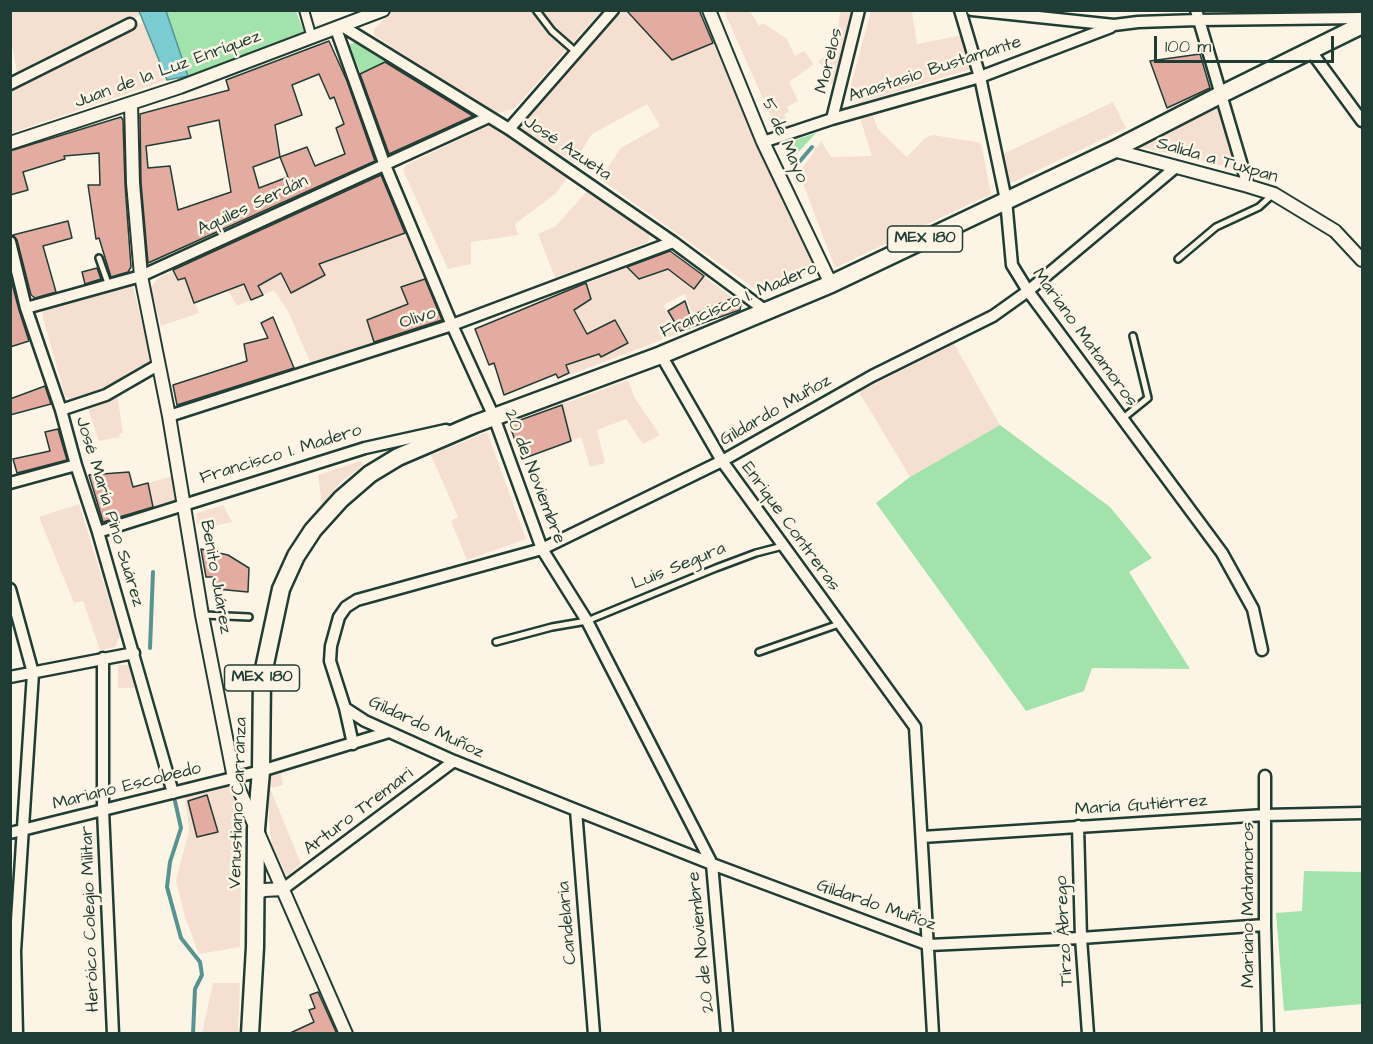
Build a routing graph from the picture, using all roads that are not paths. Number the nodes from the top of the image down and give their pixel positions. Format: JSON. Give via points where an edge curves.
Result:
{"nodes":[{"id":1,"x":304,"y":10,"type":"edge"},
{"id":2,"x":383,"y":10,"type":"edge"},
{"id":3,"x":536,"y":10,"type":"edge"},
{"id":4,"x":613,"y":10,"type":"edge"},
{"id":5,"x":709,"y":10,"type":"edge"},
{"id":6,"x":859,"y":10,"type":"edge"},
{"id":7,"x":960,"y":10,"type":"edge"},
{"id":8,"x":972,"y":10,"type":"edge"},
{"id":9,"x":1197,"y":15,"type":"edge"},
{"id":10,"x":1362,"y":18,"type":"edge"},
{"id":11,"x":130,"y":24,"type":"dead end"},
{"id":12,"x":1114,"y":25,"type":"junction"},
{"id":13,"x":1362,"y":25,"type":"edge"},
{"id":14,"x":339,"y":27,"type":"junction"},
{"id":15,"x":312,"y":38,"type":"junction"},
{"id":16,"x":1310,"y":50,"type":"junction"},
{"id":17,"x":576,"y":52,"type":"junction"},
{"id":18,"x":980,"y":77,"type":"junction"},
{"id":19,"x":10,"y":84,"type":"edge"},
{"id":20,"x":1220,"y":94,"type":"junction"},
{"id":21,"x":130,"y":104,"type":"junction"},
{"id":22,"x":489,"y":117,"type":"junction"},
{"id":23,"x":832,"y":119,"type":"junction"},
{"id":24,"x":1362,"y":121,"type":"edge"},
{"id":25,"x":508,"y":129,"type":"junction"},
{"id":26,"x":763,"y":142,"type":"junction"},
{"id":27,"x":10,"y":144,"type":"edge"},
{"id":28,"x":1113,"y":150,"type":"junction"},
{"id":29,"x":384,"y":163,"type":"junction"},
{"id":30,"x":1176,"y":167,"type":"junction"},
{"id":31,"x":1248,"y":186,"type":"junction"},
{"id":32,"x":1274,"y":194,"type":"junction"},
{"id":33,"x":1006,"y":200,"type":"junction"},
{"id":34,"x":10,"y":242,"type":"edge"},
{"id":35,"x":673,"y":242,"type":"junction"},
{"id":36,"x":99,"y":258,"type":"dead end"},
{"id":37,"x":1178,"y":259,"type":"dead end"},
{"id":38,"x":1362,"y":260,"type":"edge"},
{"id":39,"x":141,"y":276,"type":"junction"},
{"id":40,"x":831,"y":284,"type":"junction"},
{"id":41,"x":109,"y":286,"type":"junction"},
{"id":42,"x":1028,"y":291,"type":"junction"},
{"id":43,"x":26,"y":308,"type":"junction"},
{"id":44,"x":766,"y":311,"type":"junction"},
{"id":45,"x":452,"y":325,"type":"junction"},
{"id":46,"x":1133,"y":336,"type":"dead end"},
{"id":47,"x":661,"y":355,"type":"junction"},
{"id":48,"x":158,"y":365,"type":"junction"},
{"id":49,"x":61,"y":410,"type":"junction"},
{"id":50,"x":169,"y":416,"type":"junction"},
{"id":51,"x":494,"y":417,"type":"junction"},
{"id":52,"x":1122,"y":419,"type":"junction"},
{"id":53,"x":475,"y":424,"type":"junction"},
{"id":54,"x":722,"y":461,"type":"junction"},
{"id":55,"x":76,"y":465,"type":"junction"},
{"id":56,"x":10,"y":483,"type":"edge"},
{"id":57,"x":184,"y":506,"type":"junction"},
{"id":58,"x":98,"y":532,"type":"junction"},
{"id":59,"x":783,"y":546,"type":"junction"},
{"id":60,"x":542,"y":549,"type":"junction"},
{"id":61,"x":10,"y":589,"type":"edge"},
{"id":62,"x":202,"y":615,"type":"junction"},
{"id":63,"x":249,"y":617,"type":"dead end"},
{"id":64,"x":587,"y":621,"type":"junction"},
{"id":65,"x":839,"y":624,"type":"junction"},
{"id":66,"x":496,"y":642,"type":"dead end"},
{"id":67,"x":1262,"y":650,"type":"dead end"},
{"id":68,"x":759,"y":652,"type":"dead end"},
{"id":69,"x":134,"y":653,"type":"junction"},
{"id":70,"x":103,"y":658,"type":"junction"},
{"id":71,"x":33,"y":673,"type":"junction"},
{"id":72,"x":10,"y":677,"type":"edge"},
{"id":73,"x":345,"y":708,"type":"junction"},
{"id":74,"x":389,"y":732,"type":"junction"},
{"id":75,"x":354,"y":744,"type":"junction"},
{"id":76,"x":454,"y":761,"type":"junction"},
{"id":77,"x":261,"y":771,"type":"junction"},
{"id":78,"x":1265,"y":776,"type":"dead end"},
{"id":79,"x":234,"y":777,"type":"junction"},
{"id":80,"x":173,"y":793,"type":"junction"},
{"id":81,"x":103,"y":810,"type":"junction"},
{"id":82,"x":576,"y":810,"type":"junction"},
{"id":83,"x":1362,"y":813,"type":"edge"},
{"id":84,"x":1265,"y":815,"type":"junction"},
{"id":85,"x":1078,"y":826,"type":"junction"},
{"id":86,"x":23,"y":829,"type":"junction"},
{"id":87,"x":256,"y":829,"type":"junction"},
{"id":88,"x":10,"y":833,"type":"edge"},
{"id":89,"x":922,"y":837,"type":"junction"},
{"id":90,"x":711,"y":864,"type":"junction"},
{"id":91,"x":283,"y":889,"type":"junction"},
{"id":92,"x":254,"y":895,"type":"junction"},
{"id":93,"x":1265,"y":925,"type":"junction"},
{"id":94,"x":1081,"y":938,"type":"junction"},
{"id":95,"x":929,"y":945,"type":"junction"},
{"id":96,"x":17,"y":1034,"type":"edge"},
{"id":97,"x":113,"y":1034,"type":"edge"},
{"id":98,"x":250,"y":1034,"type":"edge"},
{"id":99,"x":346,"y":1034,"type":"edge"},
{"id":100,"x":594,"y":1034,"type":"edge"},
{"id":101,"x":728,"y":1034,"type":"edge"},
{"id":102,"x":933,"y":1034,"type":"edge"},
{"id":103,"x":1088,"y":1034,"type":"edge"},
{"id":104,"x":1268,"y":1034,"type":"edge"}],
"edges":[{"from":1,"to":15,"type":"street"},
{"from":2,"to":14,"type":"street","name":"Juan de la Luz Enríquez"},
{"from":3,"to":17,"type":"lane"},
{"from":4,"to":17,"type":"street"},
{"from":5,"to":26,"type":"street","name":"5 de Mayo"},
{"from":6,"to":23,"type":"street","name":"Morelos"},
{"from":7,"to":18,"type":"street","name":"Mariano Matamoros"},
{"from":8,"to":12,"type":"street"},
{"from":9,"to":10,"type":"street"},
{"from":9,"to":12,"type":"street"},
{"from":9,"to":20,"type":"street"},
{"from":11,"to":19,"type":"street"},
{"from":12,"to":18,"type":"street","name":"Anastasio Bustamante"},
{"from":13,"to":16,"type":"main road","name":"Francisco I. Madero","number":"MEX 180"},
{"from":14,"to":15,"type":"street","name":"Juan de la Luz Enríquez"},
{"from":14,"to":22,"type":"street","name":"José Azueta"},
{"from":14,"to":29,"type":"street","name":"20 de Noviembre"},
{"from":15,"to":21,"type":"street","name":"Juan de la Luz Enríquez"},
{"from":16,"to":20,"type":"main road","name":"Francisco I. Madero","number":"MEX 180"},
{"from":16,"to":24,"type":"street"},
{"from":17,"to":25,"type":"street"},
{"from":18,"to":23,"type":"street","name":"Anastasio Bustamante"},
{"from":18,"to":33,"type":"street","name":"Mariano Matamoros"},
{"from":20,"to":28,"type":"main road","name":"Francisco I. Madero","number":"MEX 180"},
{"from":20,"to":31,"type":"street"},
{"from":21,"to":27,"type":"street","name":"Juan de la Luz Enríquez"},
{"from":21,"to":39,"type":"street","name":"Benito Juárez"},
{"from":22,"to":25,"type":"street","name":"José Azueta"},
{"from":22,"to":29,"type":"street","name":"Aquiles Serdán"},
{"from":23,"to":26,"type":"street","name":"Anastasio Bustamante"},
{"from":25,"to":35,"type":"street","name":"José Azueta"},
{"from":26,"to":40,"type":"street","name":"5 de Mayo"},
{"from":28,"to":30,"type":"street","name":"Salida a Tuxpan"},
{"from":28,"to":33,"type":"main road","name":"Francisco I. Madero","number":"MEX 180"},
{"from":29,"to":39,"type":"street","name":"Aquiles Serdán"},
{"from":29,"to":45,"type":"street","name":"20 de Noviembre"},
{"from":30,"to":31,"type":"street","name":"Salida a Tuxpan"},
{"from":30,"to":42,"type":"street","name":"Gildardo Muñoz"},
{"from":31,"to":32,"type":"street","name":"Salida a Tuxpan"},
{"from":32,"to":37,"type":"lane","via":[[1259,207],[1216,227]]},
{"from":32,"to":38,"type":"street","name":"Salida a Tuxpan","via":[[1335,231]]},
{"from":33,"to":40,"type":"main road","name":"Francisco I. Madero","number":"MEX 180"},
{"from":33,"to":42,"type":"street","name":"Mariano Matamoros","via":[[1012,265]]},
{"from":34,"to":43,"type":"street","name":"José María Pino Suárez"},
{"from":35,"to":44,"type":"street","name":"José Azueta"},
{"from":35,"to":45,"type":"street","name":"Olivo"},
{"from":36,"to":41,"type":"lane"},
{"from":39,"to":41,"type":"street","name":"Aquiles Serdán"},
{"from":39,"to":48,"type":"street","name":"Benito Juárez"},
{"from":40,"to":44,"type":"main road","name":"Francisco I. Madero","number":"MEX 180"},
{"from":41,"to":43,"type":"street","name":"Aquiles Serdán"},
{"from":42,"to":52,"type":"street","name":"Mariano Matamoros"},
{"from":42,"to":54,"type":"street","name":"Gildardo Muñoz","via":[[993,316],[872,376]]},
{"from":43,"to":49,"type":"street","name":"José María Pino Suárez"},
{"from":44,"to":47,"type":"main road","name":"Francisco I. Madero","number":"MEX 180"},
{"from":45,"to":50,"type":"street","name":"Olivo"},
{"from":45,"to":51,"type":"street","name":"20 de Noviembre"},
{"from":46,"to":52,"type":"lane","via":[[1148,398]]},
{"from":47,"to":51,"type":"main road","name":"Francisco I. Madero","number":"MEX 180"},
{"from":47,"to":54,"type":"street","name":"Enrique Contreras"},
{"from":48,"to":49,"type":"street","via":[[106,395]]},
{"from":48,"to":50,"type":"street","name":"Benito Juárez"},
{"from":49,"to":55,"type":"street","name":"José María Pino Suárez"},
{"from":50,"to":57,"type":"street","name":"Benito Juárez"},
{"from":51,"to":53,"type":"main road","name":"Francisco I. Madero","number":"MEX 180"},
{"from":51,"to":60,"type":"street","name":"20 de Noviembre"},
{"from":52,"to":67,"type":"street","name":"Mariano Matamoros","via":[[1222,553],[1253,609]]},
{"from":53,"to":57,"type":"street","name":"Francisco I. Madero","via":[[365,448]]},
{"from":53,"to":77,"type":"main road","name":"Venustiano Carranza","number":"MEX 180","via":[[398,457],[370,474],[313,530],[296,556],[281,589],[262,678]]},
{"from":54,"to":59,"type":"street","name":"Enrique Contreras"},
{"from":54,"to":60,"type":"street","name":"Gildardo Muñoz"},
{"from":55,"to":56,"type":"street"},
{"from":55,"to":58,"type":"street","name":"José María Pino Suárez"},
{"from":57,"to":58,"type":"street","name":"Francisco I. Madero"},
{"from":57,"to":62,"type":"street","name":"Benito Juárez"},
{"from":58,"to":69,"type":"street","name":"José María Pino Suárez"},
{"from":59,"to":64,"type":"lane","name":"Luis Segura","via":[[716,568]]},
{"from":59,"to":65,"type":"street","name":"Enrique Contreras"},
{"from":60,"to":64,"type":"street","name":"20 de Noviembre"},
{"from":60,"to":73,"type":"street","name":"Gildardo Muñoz","via":[[357,600],[346,608],[336,624],[330,661]]},
{"from":61,"to":71,"type":"street"},
{"from":62,"to":63,"type":"lane"},
{"from":62,"to":79,"type":"street","name":"Benito Juárez"},
{"from":64,"to":66,"type":"lane","name":"Luis Segura"},
{"from":64,"to":90,"type":"street","name":"20 de Noviembre"},
{"from":65,"to":68,"type":"lane"},
{"from":65,"to":89,"type":"street","name":"Enrique Contreras","via":[[915,727]]},
{"from":69,"to":70,"type":"street"},
{"from":69,"to":80,"type":"street","name":"José María Pino Suárez"},
{"from":70,"to":71,"type":"street"},
{"from":70,"to":81,"type":"street","name":"Heróico Colegio Militar"},
{"from":71,"to":72,"type":"street"},
{"from":71,"to":86,"type":"street"},
{"from":73,"to":74,"type":"street","name":"Gildardo Muñoz"},
{"from":73,"to":75,"type":"street"},
{"from":74,"to":75,"type":"street","name":"Mariano Escobedo"},
{"from":74,"to":76,"type":"street","name":"Gildardo Muñoz"},
{"from":75,"to":77,"type":"street","name":"Mariano Escobedo"},
{"from":76,"to":82,"type":"street","name":"Gildardo Muñoz"},
{"from":76,"to":91,"type":"street","name":"Arturo Tremari"},
{"from":77,"to":79,"type":"street","name":"Mariano Escobedo"},
{"from":77,"to":87,"type":"main road","name":"Venustiano Carranza","number":"MEX 180"},
{"from":78,"to":84,"type":"street","name":"Mariano Matamoros"},
{"from":79,"to":80,"type":"street","name":"Mariano Escobedo"},
{"from":79,"to":87,"type":"street","name":"Benito Juárez"},
{"from":80,"to":81,"type":"street","name":"Mariano Escobedo"},
{"from":81,"to":86,"type":"street","name":"Mariano Escobedo"},
{"from":81,"to":97,"type":"street","name":"Heróico Colegio Militar"},
{"from":82,"to":90,"type":"street","name":"Gildardo Muñoz"},
{"from":82,"to":100,"type":"street","name":"Candelaria"},
{"from":83,"to":84,"type":"street","name":"María Gutiérrez"},
{"from":84,"to":85,"type":"street","name":"María Gutiérrez"},
{"from":84,"to":93,"type":"street","name":"Mariano Matamoros"},
{"from":85,"to":89,"type":"street","name":"María Gutiérrez"},
{"from":85,"to":94,"type":"street","name":"Tirzo Ábrego"},
{"from":86,"to":88,"type":"street","name":"Mariano Escobedo"},
{"from":86,"to":96,"type":"street","via":[[15,951]]},
{"from":87,"to":91,"type":"street","name":"Benito Juárez"},
{"from":87,"to":92,"type":"main road","name":"Venustiano Carranza","number":"MEX 180"},
{"from":89,"to":95,"type":"street","name":"Enrique Contreras"},
{"from":90,"to":95,"type":"street","name":"Gildardo Muñoz"},
{"from":90,"to":101,"type":"street","name":"20 de Noviembre"},
{"from":91,"to":92,"type":"street"},
{"from":91,"to":99,"type":"street","name":"Benito Juárez"},
{"from":92,"to":98,"type":"main road","name":"Venustiano Carranza","number":"MEX 180"},
{"from":93,"to":94,"type":"street","name":"Gildardo Muñoz"},
{"from":93,"to":104,"type":"street","name":"Mariano Matamoros"},
{"from":94,"to":95,"type":"street","name":"Gildardo Muñoz"},
{"from":94,"to":103,"type":"street","name":"Tirzo Ábrego"},
{"from":95,"to":102,"type":"street","name":"Enrique Contreras"}]}
